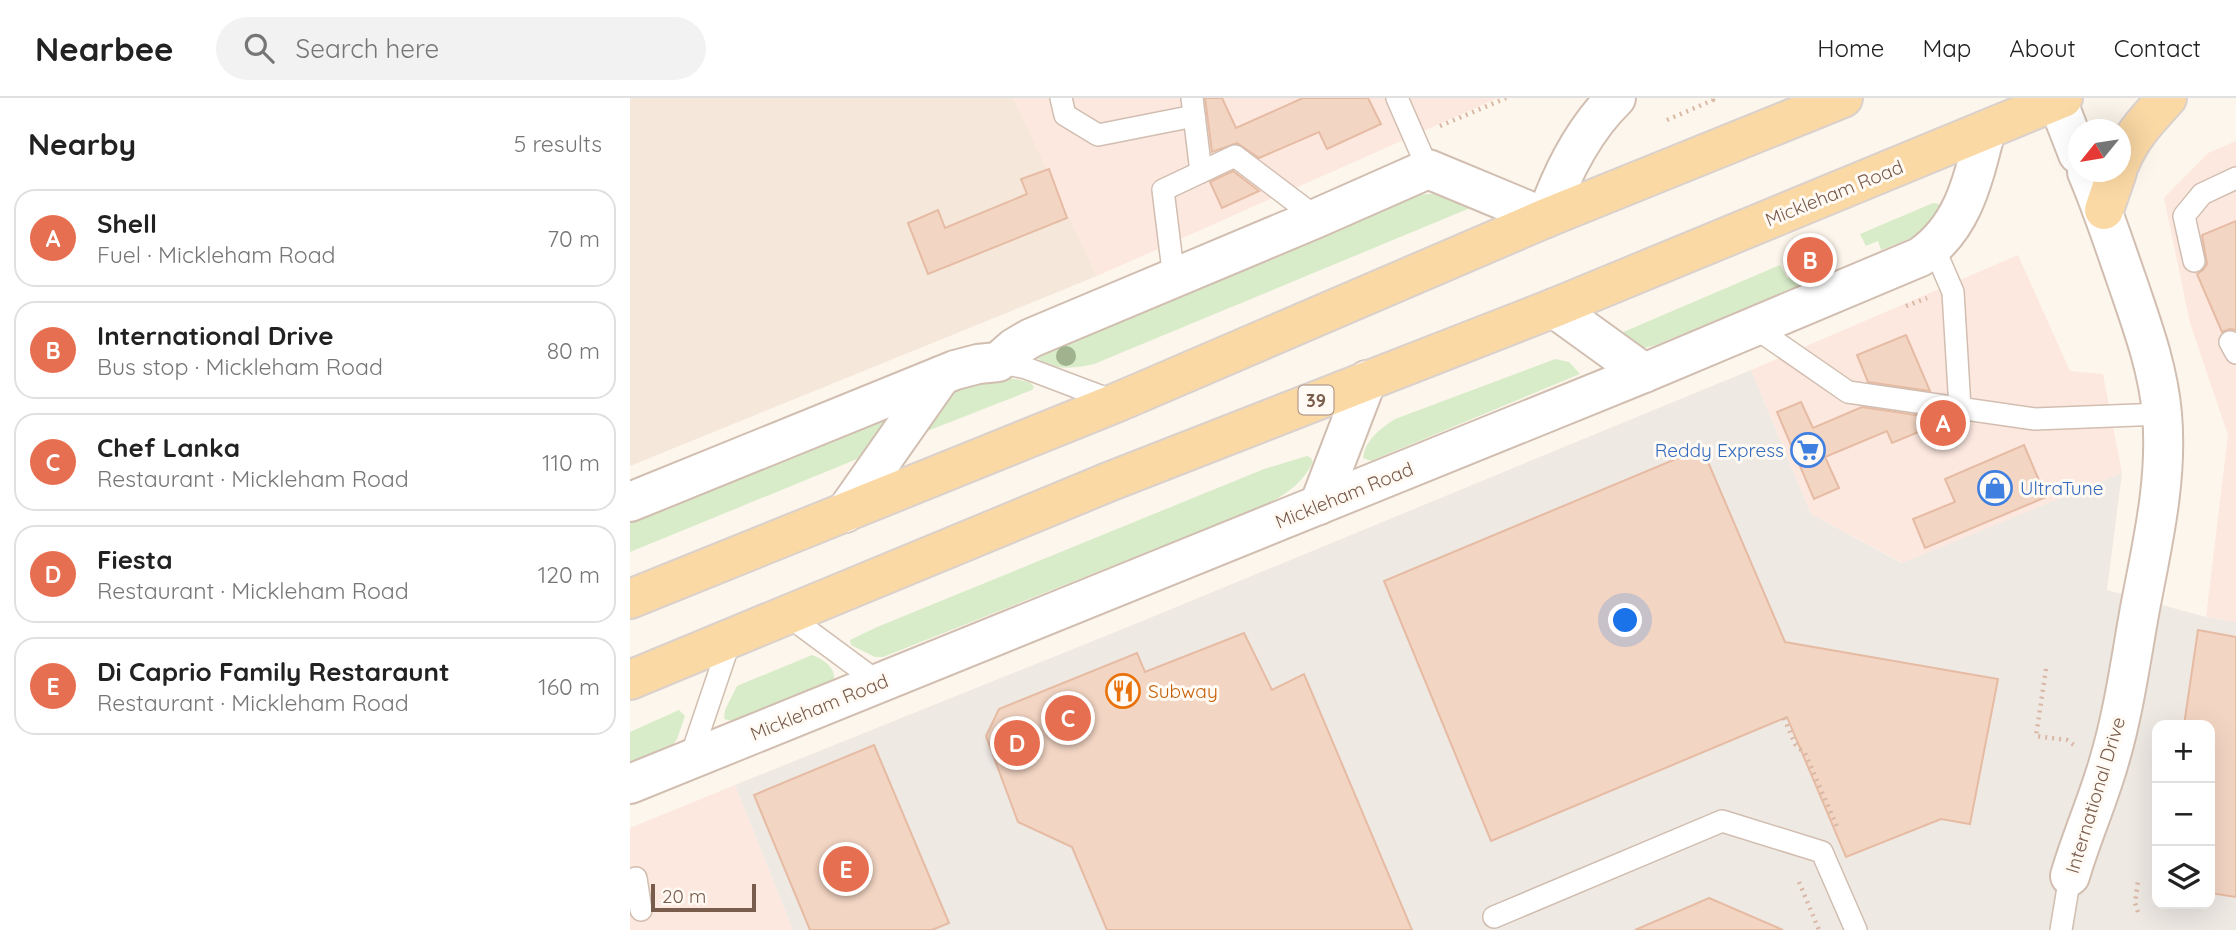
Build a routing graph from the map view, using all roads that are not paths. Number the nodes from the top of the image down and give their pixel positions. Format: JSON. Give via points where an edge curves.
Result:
{"nodes":[{"id":1,"x":1061,"y":98,"type":"edge"},
{"id":2,"x":1397,"y":98,"type":"edge"},
{"id":3,"x":1616,"y":98,"type":"edge"},
{"id":4,"x":2167,"y":98,"type":"edge"},
{"id":5,"x":1838,"y":99,"type":"edge"},
{"id":6,"x":2060,"y":99,"type":"edge"},
{"id":7,"x":1193,"y":107,"type":"edge"},
{"id":8,"x":2068,"y":123,"type":"edge"},
{"id":9,"x":1986,"y":130,"type":"junction"},
{"id":10,"x":2131,"y":141,"type":"edge"},
{"id":11,"x":1428,"y":169,"type":"junction"},
{"id":12,"x":1201,"y":172,"type":"junction"},
{"id":13,"x":2236,"y":178,"type":"edge"},
{"id":14,"x":2091,"y":182,"type":"edge"},
{"id":15,"x":2114,"y":182,"type":"edge"},
{"id":16,"x":2104,"y":210,"type":"junction"},
{"id":17,"x":1317,"y":218,"type":"junction"},
{"id":18,"x":1546,"y":218,"type":"junction"},
{"id":19,"x":1934,"y":248,"type":"junction"},
{"id":20,"x":2194,"y":261,"type":"dead end"},
{"id":21,"x":1174,"y":279,"type":"junction"},
{"id":22,"x":1554,"y":308,"type":"junction"},
{"id":23,"x":1754,"y":327,"type":"junction"},
{"id":24,"x":998,"y":362,"type":"junction"},
{"id":25,"x":1644,"y":373,"type":"junction"},
{"id":26,"x":941,"y":376,"type":"junction"},
{"id":27,"x":1367,"y":380,"type":"junction"},
{"id":28,"x":1118,"y":402,"type":"junction"},
{"id":29,"x":1960,"y":408,"type":"junction"},
{"id":30,"x":2162,"y":414,"type":"junction"},
{"id":31,"x":630,"y":502,"type":"edge"},
{"id":32,"x":1319,"y":505,"type":"junction"},
{"id":33,"x":845,"y":513,"type":"junction"},
{"id":34,"x":630,"y":599,"type":"edge"},
{"id":35,"x":787,"y":615,"type":"junction"},
{"id":36,"x":731,"y":638,"type":"junction"},
{"id":37,"x":630,"y":680,"type":"edge"},
{"id":38,"x":879,"y":683,"type":"junction"},
{"id":39,"x":690,"y":759,"type":"junction"},
{"id":40,"x":630,"y":784,"type":"edge"},
{"id":41,"x":2070,"y":876,"type":"joint"},
{"id":42,"x":636,"y":878,"type":"dead end"},
{"id":43,"x":641,"y":910,"type":"dead end"},
{"id":44,"x":1493,"y":917,"type":"dead end"},
{"id":45,"x":1856,"y":930,"type":"edge"},
{"id":46,"x":2061,"y":930,"type":"edge"}],
"edges":[{"from":1,"to":7,"type":"lane","via":[[1065,115],[1098,135]]},
{"from":2,"to":11,"type":"lane"},
{"from":3,"to":18,"type":"street","via":[[1573,156]]},
{"from":4,"to":10,"type":"main road"},
{"from":5,"to":18,"type":"main road"},
{"from":6,"to":8,"type":"street"},
{"from":6,"to":9,"type":"main road","name":"Mickleham Road","number":"39"},
{"from":7,"to":12,"type":"lane"},
{"from":9,"to":19,"type":"street","name":"Mickleham Road","via":[[1970,192],[1946,236]]},
{"from":9,"to":22,"type":"main road","name":"Mickleham Road","number":"39"},
{"from":11,"to":17,"type":"street"},
{"from":11,"to":18,"type":"street"},
{"from":12,"to":17,"type":"lane","via":[[1235,156]]},
{"from":12,"to":21,"type":"lane","via":[[1163,190]]},
{"from":13,"to":20,"type":"lane","via":[[2202,194],[2184,216]]},
{"from":14,"to":16,"type":"street","name":"International Drive"},
{"from":15,"to":16,"type":"main road"},
{"from":16,"to":30,"type":"street","name":"International Drive","via":[[2144,328]]},
{"from":17,"to":21,"type":"street"},
{"from":18,"to":28,"type":"main road"},
{"from":19,"to":23,"type":"street","name":"Mickleham Road"},
{"from":19,"to":29,"type":"lane","via":[[1953,292]]},
{"from":21,"to":24,"type":"street","via":[[1031,338]]},
{"from":22,"to":25,"type":"street"},
{"from":22,"to":27,"type":"main road","name":"Mickleham Road","number":"39"},
{"from":23,"to":25,"type":"street","name":"Mickleham Road"},
{"from":23,"to":29,"type":"lane","via":[[1849,392]]},
{"from":24,"to":26,"type":"street"},
{"from":24,"to":28,"type":"lane"},
{"from":25,"to":32,"type":"street","name":"Mickleham Road"},
{"from":26,"to":31,"type":"street"},
{"from":26,"to":33,"type":"street"},
{"from":27,"to":32,"type":"street"},
{"from":27,"to":35,"type":"main road","name":"Mickleham Road","number":"39"},
{"from":28,"to":33,"type":"main road"},
{"from":29,"to":30,"type":"lane","via":[[2035,419]]},
{"from":30,"to":41,"type":"street","name":"International Drive","via":[[2160,499],[2119,724]]},
{"from":32,"to":38,"type":"street","name":"Mickleham Road"},
{"from":33,"to":34,"type":"main road"},
{"from":35,"to":36,"type":"main road","name":"Mickleham Road","number":"39"},
{"from":35,"to":38,"type":"lane"},
{"from":36,"to":37,"type":"main road","name":"Mickleham Road","number":"39"},
{"from":36,"to":39,"type":"lane"},
{"from":38,"to":39,"type":"street","name":"Mickleham Road"},
{"from":39,"to":40,"type":"street","name":"Mickleham Road"},
{"from":41,"to":46,"type":"lane","name":"International Drive"},
{"from":42,"to":43,"type":"lane"},
{"from":44,"to":45,"type":"lane","via":[[1722,821],[1822,852]]}]}
